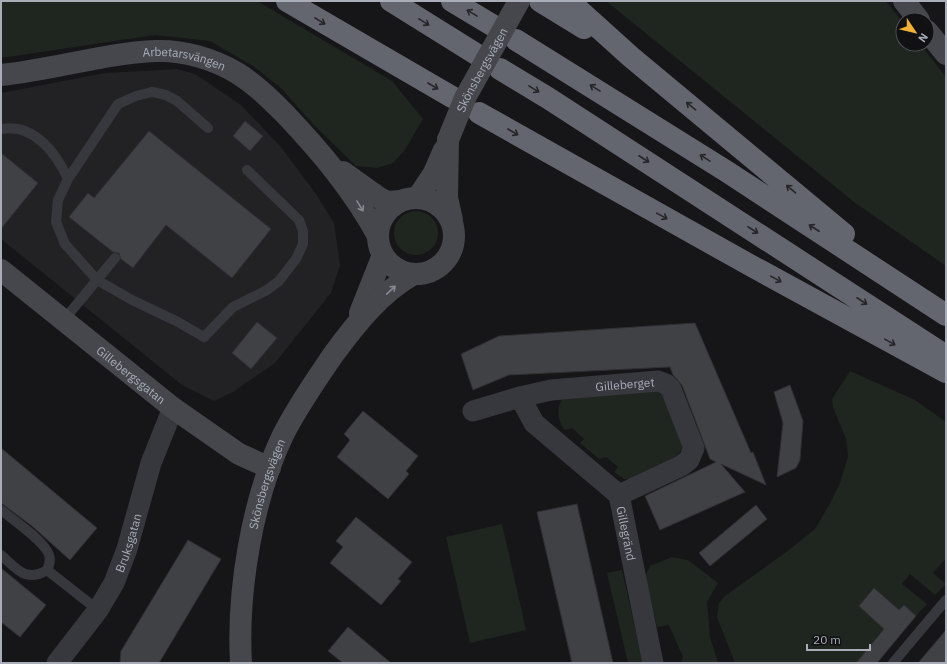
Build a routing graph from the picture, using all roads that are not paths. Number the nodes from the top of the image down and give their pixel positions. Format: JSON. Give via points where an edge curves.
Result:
{"nodes":[{"id":1,"x":287,"y":1,"type":"edge"},
{"id":2,"x":391,"y":1,"type":"edge"},
{"id":3,"x":452,"y":1,"type":"edge"},
{"id":4,"x":519,"y":1,"type":"edge"},
{"id":5,"x":540,"y":1,"type":"edge"},
{"id":6,"x":569,"y":1,"type":"edge"},
{"id":7,"x":904,"y":1,"type":"edge"},
{"id":8,"x":913,"y":12,"type":"edge"},
{"id":9,"x":492,"y":25,"type":"dead end"},
{"id":10,"x":516,"y":40,"type":"dead end"},
{"id":11,"x":935,"y":41,"type":"edge"},
{"id":12,"x":476,"y":54,"type":"dead end"},
{"id":13,"x":946,"y":54,"type":"edge"},
{"id":14,"x":631,"y":57,"type":"junction"},
{"id":15,"x":500,"y":69,"type":"dead end"},
{"id":16,"x":1,"y":75,"type":"edge"},
{"id":17,"x":452,"y":96,"type":"dead end"},
{"id":18,"x":479,"y":112,"type":"dead end"},
{"id":19,"x":208,"y":128,"type":"dead end"},
{"id":20,"x":1,"y":129,"type":"edge"},
{"id":21,"x":448,"y":140,"type":"junction"},
{"id":22,"x":330,"y":162,"type":"junction"},
{"id":23,"x":247,"y":170,"type":"dead end"},
{"id":24,"x":68,"y":179,"type":"junction"},
{"id":25,"x":409,"y":199,"type":"junction"},
{"id":26,"x":452,"y":222,"type":"junction"},
{"id":27,"x":381,"y":245,"type":"junction"},
{"id":28,"x":115,"y":258,"type":"dead end"},
{"id":29,"x":1,"y":270,"type":"edge"},
{"id":30,"x":414,"y":274,"type":"junction"},
{"id":31,"x":97,"y":280,"type":"junction"},
{"id":32,"x":917,"y":295,"type":"junction"},
{"id":33,"x":946,"y":315,"type":"edge"},
{"id":34,"x":63,"y":321,"type":"junction"},
{"id":35,"x":354,"y":327,"type":"junction"},
{"id":36,"x":946,"y":356,"type":"edge"},
{"id":37,"x":946,"y":372,"type":"edge"},
{"id":38,"x":520,"y":397,"type":"junction"},
{"id":39,"x":173,"y":408,"type":"junction"},
{"id":40,"x":473,"y":411,"type":"dead end"},
{"id":41,"x":270,"y":468,"type":"junction"},
{"id":42,"x":619,"y":495,"type":"junction"},
{"id":43,"x":1,"y":510,"type":"edge"},
{"id":44,"x":1,"y":555,"type":"edge"},
{"id":45,"x":47,"y":570,"type":"junction"},
{"id":46,"x":946,"y":600,"type":"edge"},
{"id":47,"x":98,"y":610,"type":"junction"},
{"id":48,"x":942,"y":611,"type":"edge"},
{"id":49,"x":57,"y":663,"type":"edge"},
{"id":50,"x":241,"y":663,"type":"edge"},
{"id":51,"x":653,"y":663,"type":"edge"},
{"id":52,"x":893,"y":663,"type":"edge"}],
"edges":[{"from":1,"to":17,"type":"highway","one_way":true},
{"from":2,"to":12,"type":"highway","one_way":true},
{"from":9,"to":3,"type":"highway","one_way":true},
{"from":4,"to":21,"type":"main road","name":"Skönsbergsvägen","bridge":true,"via":[[465,98]]},
{"from":5,"to":14,"type":"highway"},
{"from":6,"to":14,"type":"highway"},
{"from":7,"to":8,"type":"main road"},
{"from":32,"to":10,"type":"highway","one_way":true,"via":[[726,171]]},
{"from":11,"to":13,"type":"main road"},
{"from":32,"to":14,"type":"highway","one_way":true},
{"from":15,"to":36,"type":"highway","one_way":true,"via":[[594,127]]},
{"from":16,"to":22,"type":"main road","name":"Arbetarsvängen","via":[[157,51],[187,54],[213,61],[237,73],[258,88]]},
{"from":18,"to":37,"type":"highway","one_way":true},
{"from":19,"to":24,"type":"lane","via":[[166,94],[152,92],[136,96],[118,104]]},
{"from":20,"to":24,"type":"lane","via":[[18,129],[36,137],[60,161]]},
{"from":21,"to":25,"type":"main road","name":"Skönsbergsvägen","via":[[434,173]]},
{"from":21,"to":26,"type":"main road","name":"Skönsbergsvägen","via":[[446,198]]},
{"from":22,"to":25,"type":"main road","name":"Arbetarsvängen","via":[[387,202]]},
{"from":22,"to":27,"type":"main road","name":"Arbetarsvängen","one_way":true},
{"from":23,"to":31,"type":"lane","via":[[299,220],[303,231],[303,244],[296,259],[279,280],[267,290],[233,307],[204,337]]},
{"from":24,"to":31,"type":"lane","via":[[58,200],[56,222],[65,244]]},
{"from":25,"to":26,"type":"main road","via":[[429,199],[446,212]]},
{"from":25,"to":27,"type":"main road","via":[[391,207],[384,215],[380,225]]},
{"from":26,"to":30,"type":"main road","via":[[453,247],[445,262],[430,271]]},
{"from":27,"to":30,"type":"main road","via":[[391,265]]},
{"from":27,"to":35,"type":"main road","name":"Skönsbergsvägen","via":[[371,289]]},
{"from":28,"to":31,"type":"lane"},
{"from":29,"to":34,"type":"main road","name":"Gillebergsgatan"},
{"from":35,"to":30,"type":"main road","name":"Skönsbergsvägen","one_way":true,"via":[[393,288]]},
{"from":31,"to":34,"type":"lane"},
{"from":32,"to":33,"type":"highway"},
{"from":34,"to":39,"type":"main road","name":"Gillebergsgatan"},
{"from":35,"to":41,"type":"main road","name":"Skönsbergsvägen","via":[[317,379],[287,428]]},
{"from":38,"to":40,"type":"street","name":"Gilleberget"},
{"from":38,"to":42,"type":"street","name":"Gillegränd","via":[[534,423]]},
{"from":38,"to":42,"type":"street","name":"Gilleberget","via":[[578,387],[658,381],[666,384],[671,389],[694,448],[692,455],[681,466]]},
{"from":39,"to":41,"type":"main road","name":"Gillebergsgatan","via":[[240,454]]},
{"from":39,"to":47,"type":"street","name":"Bruksgatan","via":[[151,463],[114,583]]},
{"from":41,"to":50,"type":"main road","name":"Skönsbergsvägen","via":[[260,499],[244,577]]},
{"from":42,"to":51,"type":"street","name":"Gillegränd"},
{"from":43,"to":45,"type":"lane","via":[[43,545],[49,555],[50,564]]},
{"from":44,"to":45,"type":"lane","via":[[30,577],[38,576]]},
{"from":45,"to":47,"type":"lane"},
{"from":46,"to":48,"type":"lane"},
{"from":47,"to":49,"type":"street","name":"Bruksgatan"},
{"from":48,"to":52,"type":"lane"}]}
